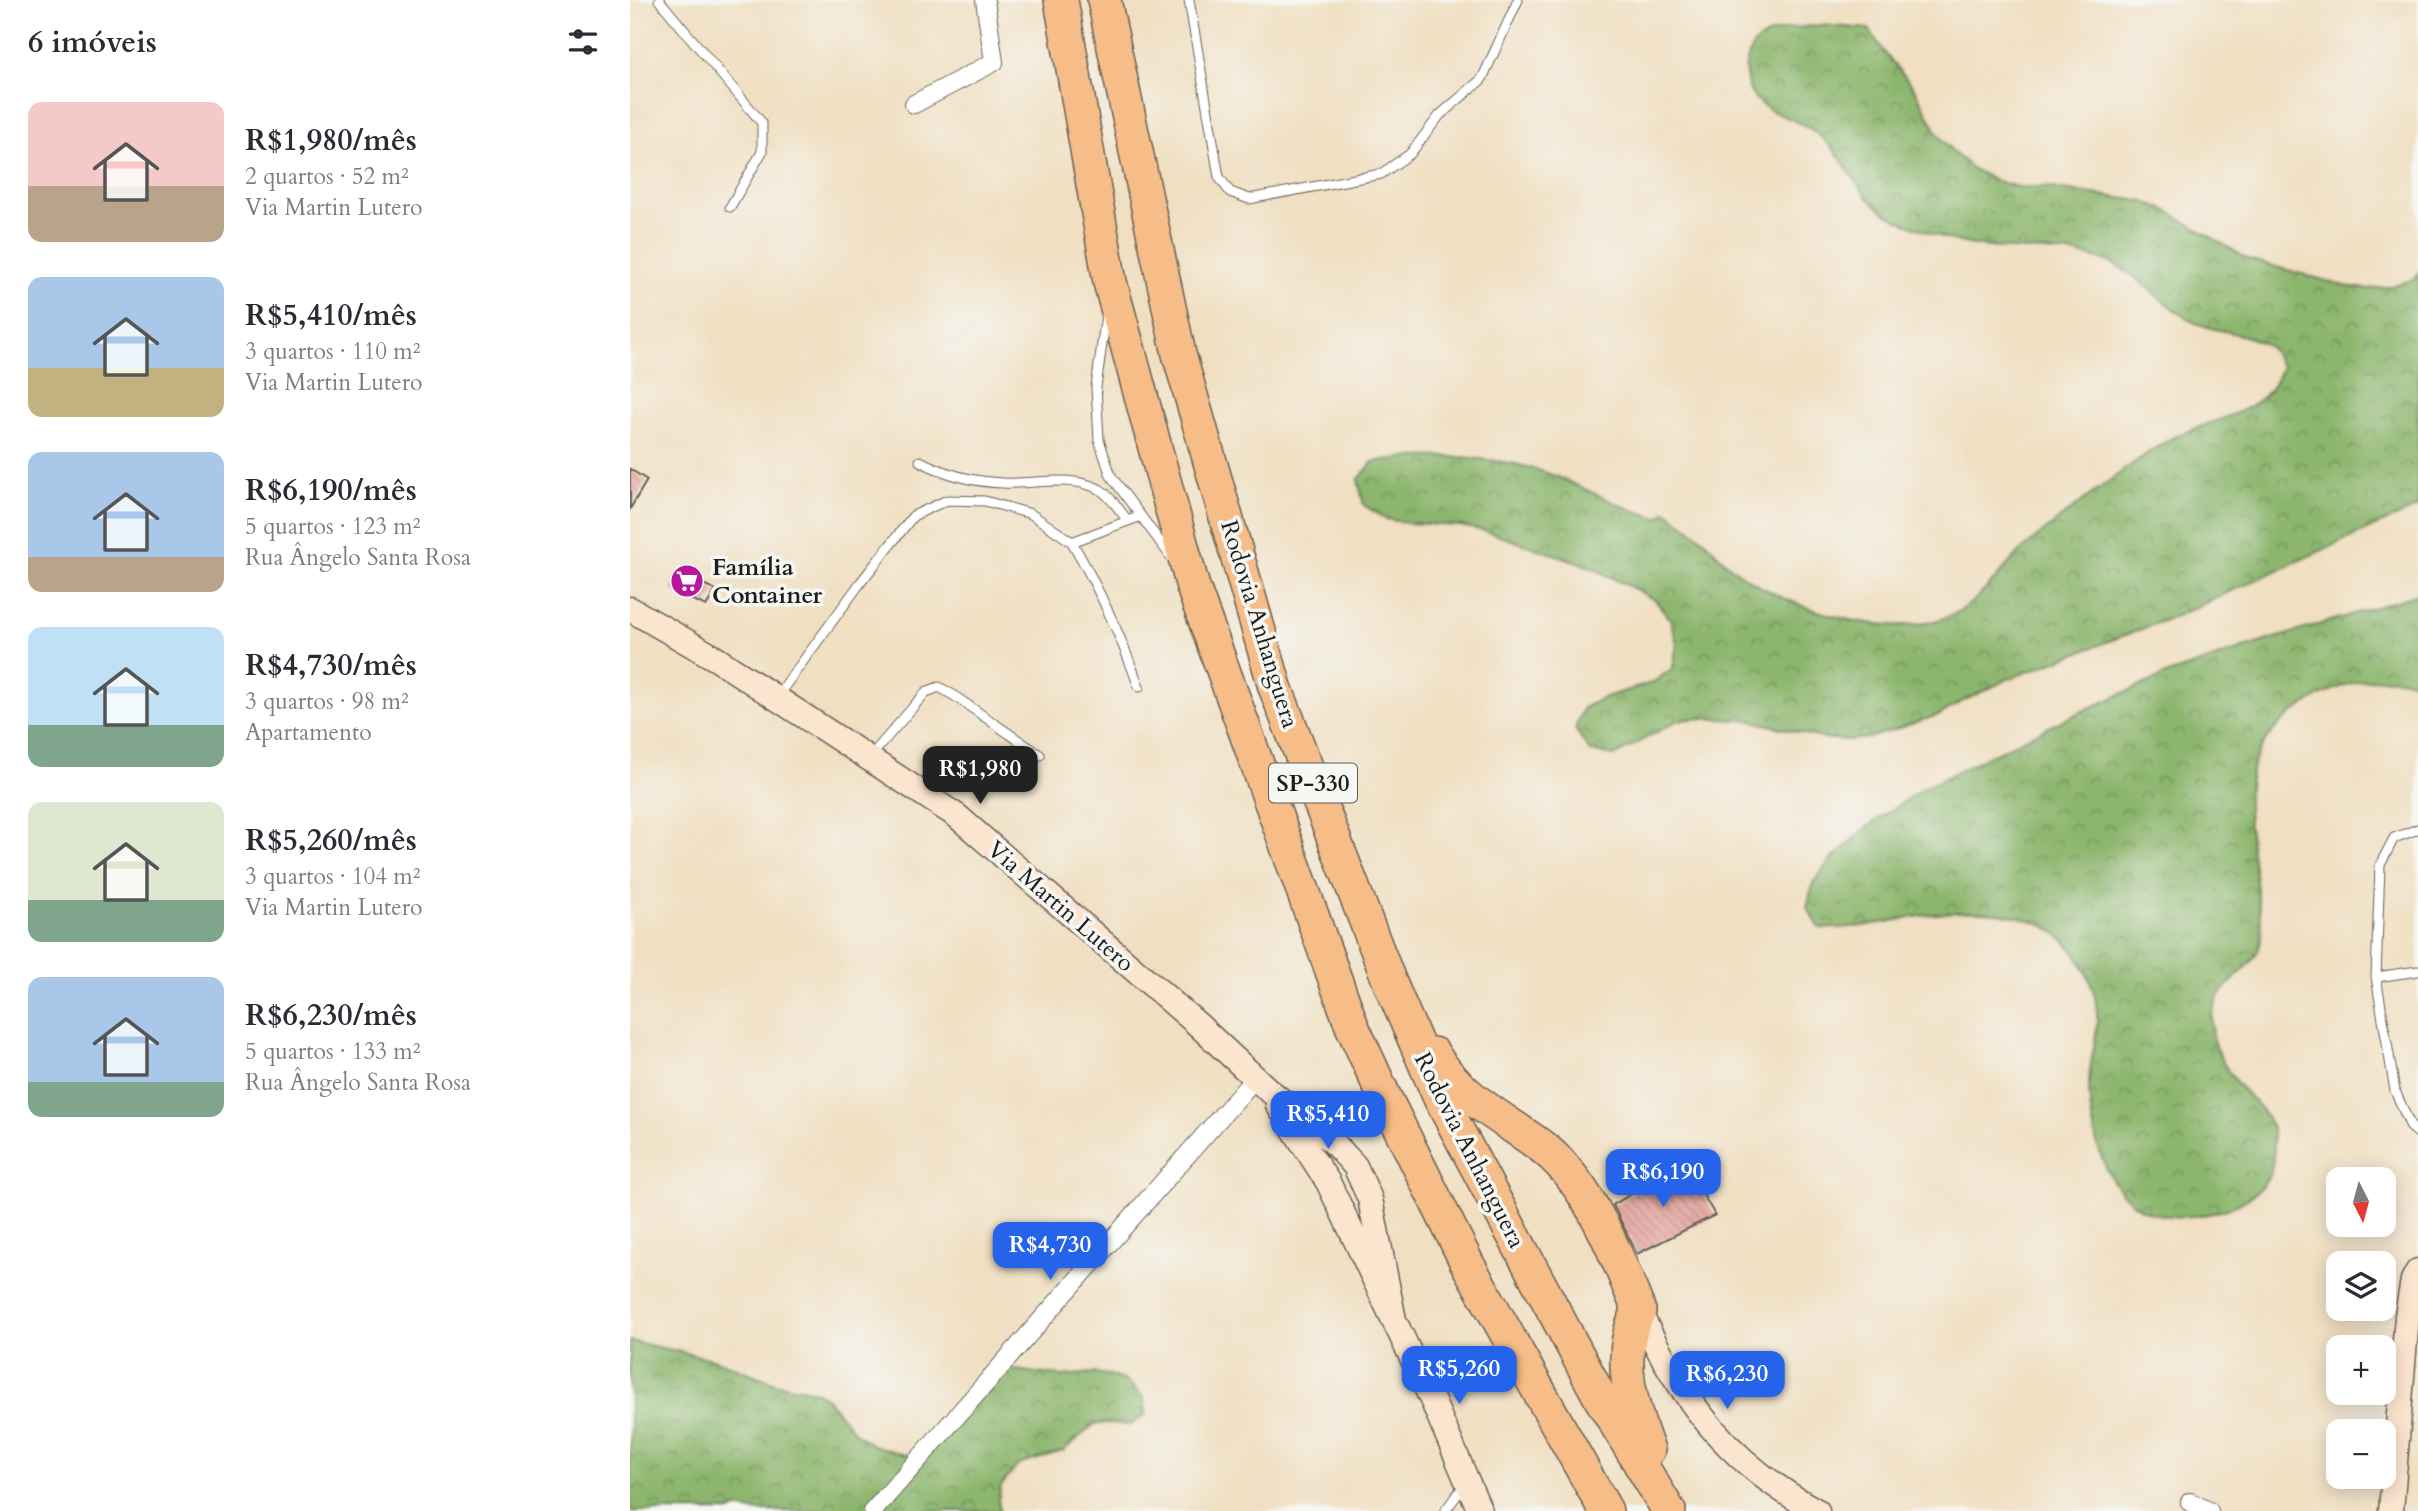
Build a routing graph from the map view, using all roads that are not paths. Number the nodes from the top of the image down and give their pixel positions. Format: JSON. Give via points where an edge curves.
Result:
{"nodes":[{"id":1,"x":659,"y":0,"type":"edge"},
{"id":2,"x":985,"y":0,"type":"edge"},
{"id":3,"x":1050,"y":0,"type":"edge"},
{"id":4,"x":1061,"y":0,"type":"edge"},
{"id":5,"x":1104,"y":0,"type":"edge"},
{"id":6,"x":1189,"y":0,"type":"edge"},
{"id":7,"x":1518,"y":0,"type":"edge"},
{"id":8,"x":1075,"y":84,"type":"junction"},
{"id":9,"x":914,"y":104,"type":"dead end"},
{"id":10,"x":730,"y":207,"type":"dead end"},
{"id":11,"x":1110,"y":282,"type":"junction"},
{"id":12,"x":920,"y":461,"type":"dead end"},
{"id":13,"x":1140,"y":516,"type":"junction"},
{"id":14,"x":1128,"y":521,"type":"junction"},
{"id":15,"x":1072,"y":542,"type":"junction"},
{"id":16,"x":1194,"y":587,"type":"junction"},
{"id":17,"x":630,"y":608,"type":"edge"},
{"id":18,"x":1139,"y":687,"type":"dead end"},
{"id":19,"x":776,"y":698,"type":"junction"},
{"id":20,"x":1040,"y":754,"type":"dead end"},
{"id":21,"x":869,"y":758,"type":"junction"},
{"id":22,"x":2418,"y":829,"type":"edge"},
{"id":23,"x":2418,"y":971,"type":"edge"},
{"id":24,"x":2376,"y":977,"type":"junction"},
{"id":25,"x":1390,"y":983,"type":"junction"},
{"id":26,"x":1261,"y":1083,"type":"junction"},
{"id":27,"x":2418,"y":1133,"type":"edge"},
{"id":28,"x":1359,"y":1173,"type":"junction"},
{"id":29,"x":1330,"y":1187,"type":"junction"},
{"id":30,"x":2418,"y":1271,"type":"edge"},
{"id":31,"x":1639,"y":1311,"type":"junction"},
{"id":32,"x":1394,"y":1320,"type":"junction"},
{"id":33,"x":1468,"y":1481,"type":"junction"},
{"id":34,"x":2190,"y":1502,"type":"dead end"},
{"id":35,"x":873,"y":1511,"type":"edge"},
{"id":36,"x":1445,"y":1511,"type":"edge"},
{"id":37,"x":1480,"y":1511,"type":"edge"},
{"id":38,"x":1606,"y":1511,"type":"edge"},
{"id":39,"x":1670,"y":1511,"type":"edge"},
{"id":40,"x":1817,"y":1511,"type":"edge"},
{"id":41,"x":2209,"y":1511,"type":"edge"},
{"id":42,"x":2390,"y":1511,"type":"edge"}],
"edges":[{"from":1,"to":10,"type":"lane","via":[[762,122],[762,152]]},
{"from":2,"to":9,"type":"street","via":[[994,62]]},
{"from":3,"to":8,"type":"lane"},
{"from":4,"to":8,"type":"highway","name":"Rodovia Anhanguera","number":"SP-330"},
{"from":5,"to":25,"type":"highway","name":"Rodovia Anhanguera","number":"SP-330","via":[[1179,354],[1275,687]]},
{"from":6,"to":7,"type":"lane","via":[[1219,177],[1230,192],[1249,199],[1381,174],[1410,155],[1440,116],[1482,79]]},
{"from":8,"to":11,"type":"highway","name":"Rodovia Anhanguera","number":"SP-330"},
{"from":11,"to":13,"type":"lane","via":[[1096,387],[1099,440],[1111,475]]},
{"from":11,"to":16,"type":"highway","name":"Rodovia Anhanguera","number":"SP-330"},
{"from":12,"to":14,"type":"lane","via":[[945,474],[973,480],[1075,480],[1102,490]]},
{"from":13,"to":14,"type":"lane"},
{"from":13,"to":16,"type":"lane"},
{"from":14,"to":15,"type":"lane"},
{"from":15,"to":18,"type":"lane","via":[[1098,586]]},
{"from":15,"to":19,"type":"lane","via":[[1031,514],[985,501],[947,500],[913,516]]},
{"from":16,"to":38,"type":"highway","name":"Rodovia Anhanguera","number":"SP-330","via":[[1352,1026],[1467,1264]]},
{"from":17,"to":19,"type":"street","name":"Via Martin Lutero"},
{"from":19,"to":21,"type":"street","name":"Via Martin Lutero"},
{"from":20,"to":21,"type":"lane","via":[[939,687],[926,692]]},
{"from":21,"to":26,"type":"street","name":"Via Martin Lutero","via":[[957,816]]},
{"from":22,"to":24,"type":"lane","via":[[2394,838],[2380,865]]},
{"from":23,"to":24,"type":"lane"},
{"from":24,"to":27,"type":"lane","via":[[2395,1091]]},
{"from":25,"to":31,"type":"highway","via":[[1444,1070],[1468,1097],[1547,1151],[1574,1179],[1616,1252]]},
{"from":25,"to":39,"type":"highway","name":"Rodovia Anhanguera","number":"SP-330","via":[[1440,1098],[1601,1399]]},
{"from":26,"to":28,"type":"street","name":"Via Martin Lutero","via":[[1333,1142]]},
{"from":26,"to":29,"type":"street","name":"Via Martin Lutero"},
{"from":26,"to":35,"type":"street"},
{"from":28,"to":29,"type":"street","via":[[1350,1192]]},
{"from":28,"to":32,"type":"street","name":"Via Martin Lutero","via":[[1370,1199]]},
{"from":29,"to":32,"type":"street","name":"Via Martin Lutero"},
{"from":30,"to":42,"type":"street","via":[[2407,1317]]},
{"from":31,"to":39,"type":"highway","via":[[1627,1341],[1630,1391]]},
{"from":31,"to":40,"type":"street","via":[[1658,1352],[1715,1433],[1756,1471]]},
{"from":32,"to":33,"type":"street","name":"Via Martin Lutero"},
{"from":33,"to":36,"type":"lane"},
{"from":33,"to":37,"type":"street","name":"Via Martin Lutero"},
{"from":34,"to":41,"type":"street"}]}
